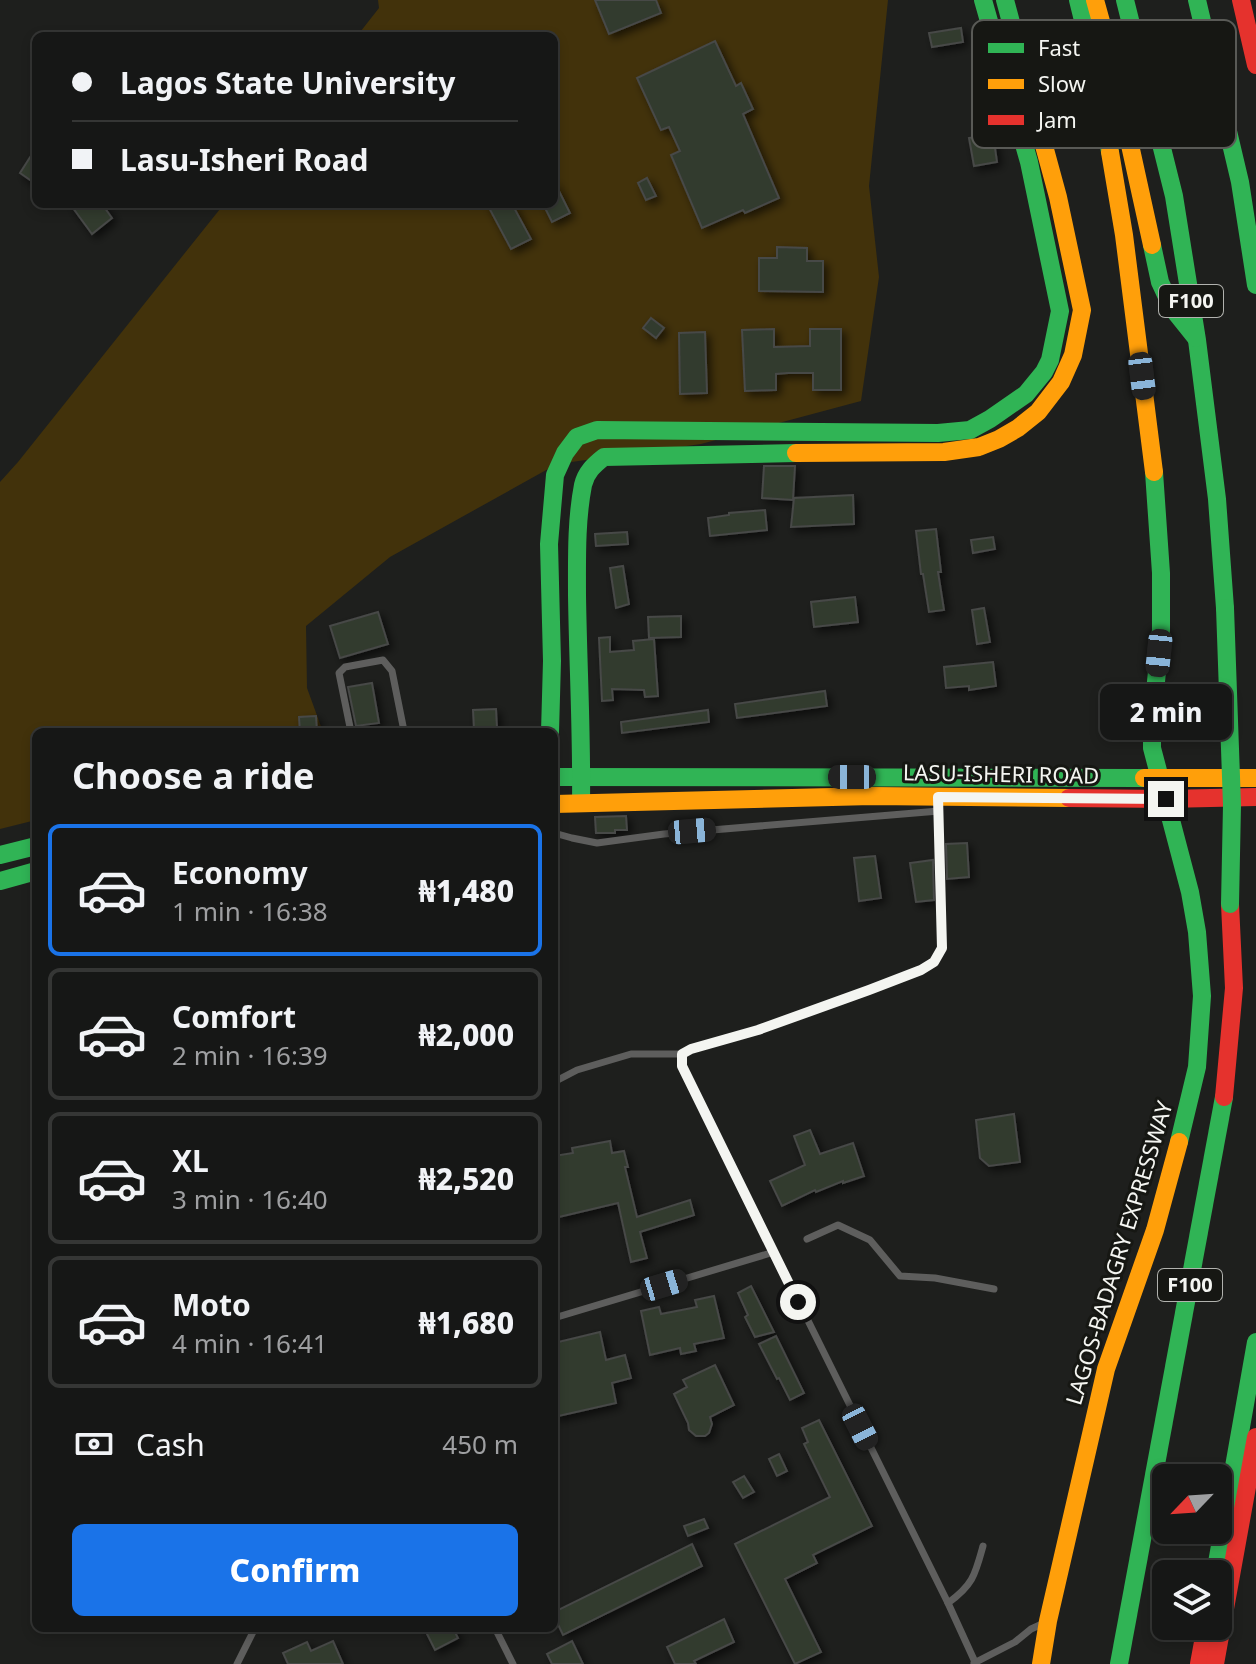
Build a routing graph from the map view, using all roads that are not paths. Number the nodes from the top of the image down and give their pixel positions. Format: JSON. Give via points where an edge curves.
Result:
{"nodes":[{"id":1,"x":983,"y":0,"type":"edge"},
{"id":2,"x":1005,"y":0,"type":"edge"},
{"id":3,"x":1078,"y":0,"type":"edge"},
{"id":4,"x":1095,"y":0,"type":"edge"},
{"id":5,"x":1125,"y":0,"type":"edge"},
{"id":6,"x":1197,"y":0,"type":"edge"},
{"id":7,"x":1213,"y":0,"type":"edge"},
{"id":8,"x":1241,"y":0,"type":"edge"},
{"id":9,"x":992,"y":20,"type":"edge"},
{"id":10,"x":1008,"y":20,"type":"edge"},
{"id":11,"x":1083,"y":20,"type":"edge"},
{"id":12,"x":1101,"y":20,"type":"edge"},
{"id":13,"x":1130,"y":20,"type":"edge"},
{"id":14,"x":1202,"y":20,"type":"edge"},
{"id":15,"x":1218,"y":20,"type":"edge"},
{"id":16,"x":1256,"y":65,"type":"edge"},
{"id":17,"x":1236,"y":95,"type":"edge"},
{"id":18,"x":1027,"y":148,"type":"edge"},
{"id":19,"x":1041,"y":148,"type":"edge"},
{"id":20,"x":1110,"y":148,"type":"edge"},
{"id":21,"x":1131,"y":148,"type":"edge"},
{"id":22,"x":1162,"y":148,"type":"edge"},
{"id":23,"x":1232,"y":148,"type":"edge"},
{"id":24,"x":1256,"y":180,"type":"edge"},
{"id":25,"x":1256,"y":285,"type":"edge"},
{"id":26,"x":1197,"y":340,"type":"junction"},
{"id":27,"x":350,"y":728,"type":"edge"},
{"id":28,"x":403,"y":728,"type":"edge"},
{"id":29,"x":550,"y":728,"type":"edge"},
{"id":30,"x":581,"y":776,"type":"junction"},
{"id":31,"x":558,"y":777,"type":"edge"},
{"id":32,"x":1256,"y":778,"type":"edge"},
{"id":33,"x":1160,"y":779,"type":"junction"},
{"id":34,"x":1256,"y":797,"type":"edge"},
{"id":35,"x":1166,"y":799,"type":"junction"},
{"id":36,"x":581,"y":803,"type":"junction"},
{"id":37,"x":558,"y":804,"type":"edge"},
{"id":38,"x":938,"y":804,"type":"junction"},
{"id":39,"x":558,"y":834,"type":"edge"},
{"id":40,"x":32,"y":847,"type":"edge"},
{"id":41,"x":0,"y":855,"type":"edge"},
{"id":42,"x":32,"y":872,"type":"edge"},
{"id":43,"x":0,"y":881,"type":"edge"},
{"id":44,"x":682,"y":1054,"type":"junction"},
{"id":45,"x":577,"y":1070,"type":"junction"},
{"id":46,"x":558,"y":1073,"type":"edge"},
{"id":47,"x":558,"y":1080,"type":"edge"},
{"id":48,"x":807,"y":1239,"type":"dead end"},
{"id":49,"x":774,"y":1252,"type":"junction"},
{"id":50,"x":994,"y":1289,"type":"dead end"},
{"id":51,"x":558,"y":1317,"type":"edge"},
{"id":52,"x":1256,"y":1342,"type":"edge"},
{"id":53,"x":1256,"y":1437,"type":"edge"},
{"id":54,"x":983,"y":1546,"type":"dead end"},
{"id":55,"x":1217,"y":1560,"type":"edge"},
{"id":56,"x":948,"y":1603,"type":"junction"},
{"id":57,"x":1048,"y":1621,"type":"junction"},
{"id":58,"x":253,"y":1632,"type":"edge"},
{"id":59,"x":497,"y":1632,"type":"edge"},
{"id":60,"x":1203,"y":1640,"type":"edge"},
{"id":61,"x":974,"y":1663,"type":"edge"},
{"id":62,"x":237,"y":1664,"type":"edge"},
{"id":63,"x":513,"y":1664,"type":"edge"},
{"id":64,"x":1041,"y":1664,"type":"edge"},
{"id":65,"x":1119,"y":1664,"type":"edge"},
{"id":66,"x":1199,"y":1664,"type":"edge"},
{"id":67,"x":1215,"y":1664,"type":"edge"}],
"edges":[{"from":1,"to":9,"type":"main road"},
{"from":2,"to":10,"type":"main road"},
{"from":3,"to":11,"type":"main road","name":"LAGOS-BADAGRY EXPRESSWAY"},
{"from":4,"to":12,"type":"main road"},
{"from":5,"to":13,"type":"main road","number":"F100"},
{"from":6,"to":14,"type":"main road","number":"F100"},
{"from":7,"to":15,"type":"main road"},
{"from":8,"to":16,"type":"main road"},
{"from":17,"to":24,"type":"main road"},
{"from":18,"to":29,"type":"main road","via":[[1060,311],[1044,372],[1026,394],[990,419],[970,430],[938,433],[597,430],[577,437],[555,475],[549,544]]},
{"from":19,"to":30,"type":"main road","via":[[1058,197],[1082,310],[1061,382],[1018,428],[979,447],[944,452],[604,457],[590,468],[583,483],[577,545]]},
{"from":20,"to":33,"type":"main road","name":"LAGOS-BADAGRY EXPRESSWAY","via":[[1153,460],[1161,630],[1151,737]]},
{"from":21,"to":26,"type":"main road","via":[[1160,282]]},
{"from":22,"to":26,"type":"main road","number":"F100"},
{"from":23,"to":25,"type":"main road","number":"F100"},
{"from":26,"to":65,"type":"main road","number":"F100","bridge":true,"via":[[1225,608],[1234,988],[1224,1096]]},
{"from":27,"to":28,"type":"lane","via":[[339,673],[345,667],[383,660],[392,671]]},
{"from":30,"to":31,"type":"main road","name":"LASU-ISHERI ROAD"},
{"from":30,"to":33,"type":"main road","name":"LASU-ISHERI ROAD"},
{"from":30,"to":36,"type":"main road"},
{"from":32,"to":33,"type":"main road","name":"LASU-ISHERI ROAD"},
{"from":33,"to":35,"type":"main road","name":"LAGOS-BADAGRY EXPRESSWAY"},
{"from":34,"to":35,"type":"main road","name":"LASU-ISHERI ROAD"},
{"from":35,"to":38,"type":"main road","name":"LASU-ISHERI ROAD"},
{"from":35,"to":57,"type":"main road","name":"LAGOS-BADAGRY EXPRESSWAY","via":[[1197,932],[1202,996],[1197,1067],[1155,1230],[1106,1369]]},
{"from":36,"to":37,"type":"main road","name":"LASU-ISHERI ROAD"},
{"from":36,"to":38,"type":"main road","name":"LASU-ISHERI ROAD","via":[[856,796]]},
{"from":38,"to":39,"type":"lane","via":[[597,843]]},
{"from":38,"to":44,"type":"lane","via":[[942,948],[934,962],[869,990]]},
{"from":40,"to":41,"type":"main road"},
{"from":42,"to":43,"type":"main road"},
{"from":44,"to":45,"type":"lane","via":[[631,1054]]},
{"from":44,"to":49,"type":"lane","via":[[682,1066]]},
{"from":45,"to":46,"type":"lane"},
{"from":45,"to":47,"type":"lane"},
{"from":48,"to":50,"type":"lane","via":[[838,1225],[870,1240],[900,1276]]},
{"from":49,"to":51,"type":"lane"},
{"from":49,"to":56,"type":"lane"},
{"from":52,"to":55,"type":"main road"},
{"from":53,"to":67,"type":"main road"},
{"from":54,"to":56,"type":"lane","via":[[974,1579]]},
{"from":56,"to":61,"type":"lane"},
{"from":57,"to":61,"type":"lane"},
{"from":57,"to":64,"type":"main road","name":"LAGOS-BADAGRY EXPRESSWAY"},
{"from":58,"to":62,"type":"lane"},
{"from":59,"to":63,"type":"lane"},
{"from":60,"to":66,"type":"main road"}]}
